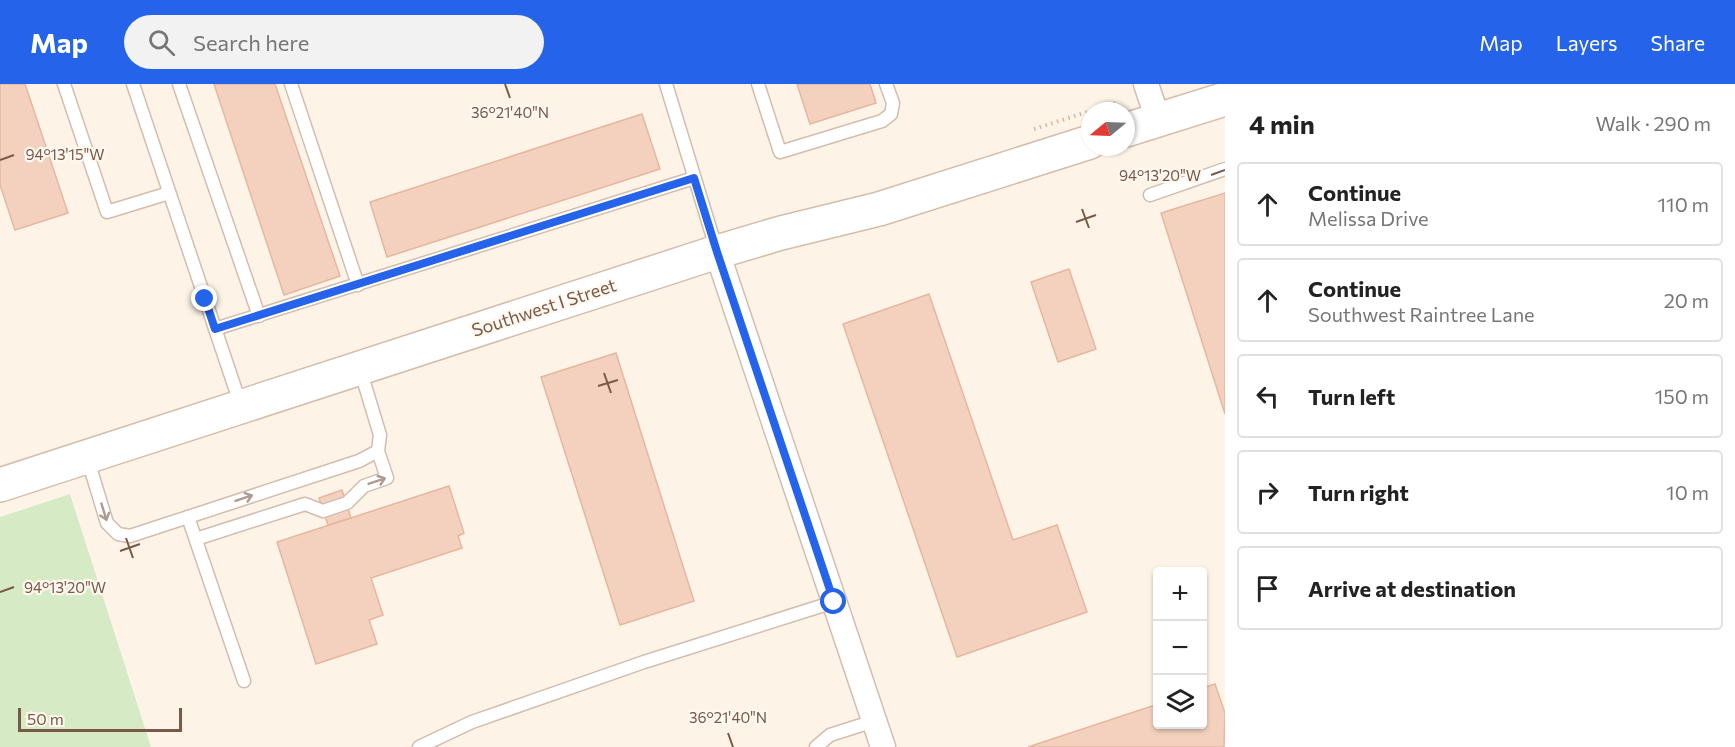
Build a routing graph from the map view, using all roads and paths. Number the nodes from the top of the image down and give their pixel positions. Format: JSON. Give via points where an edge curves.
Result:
{"nodes":[{"id":1,"x":64,"y":84,"type":"edge"},
{"id":2,"x":133,"y":84,"type":"edge"},
{"id":3,"x":179,"y":84,"type":"edge"},
{"id":4,"x":291,"y":84,"type":"edge"},
{"id":5,"x":666,"y":84,"type":"edge"},
{"id":6,"x":758,"y":84,"type":"edge"},
{"id":7,"x":886,"y":84,"type":"edge"},
{"id":8,"x":1146,"y":84,"type":"edge"},
{"id":9,"x":1225,"y":99,"type":"edge"},
{"id":10,"x":1158,"y":120,"type":"junction"},
{"id":11,"x":1135,"y":127,"type":"edge"},
{"id":12,"x":1081,"y":145,"type":"edge"},
{"id":13,"x":1225,"y":169,"type":"edge"},
{"id":14,"x":694,"y":178,"type":"junction"},
{"id":15,"x":169,"y":193,"type":"junction"},
{"id":16,"x":1150,"y":195,"type":"dead end"},
{"id":17,"x":717,"y":252,"type":"junction"},
{"id":18,"x":358,"y":285,"type":"junction"},
{"id":19,"x":259,"y":316,"type":"junction"},
{"id":20,"x":215,"y":329,"type":"junction"},
{"id":21,"x":360,"y":368,"type":"junction"},
{"id":22,"x":242,"y":407,"type":"junction"},
{"id":23,"x":378,"y":451,"type":"junction"},
{"id":24,"x":87,"y":456,"type":"junction"},
{"id":25,"x":0,"y":484,"type":"edge"},
{"id":26,"x":188,"y":517,"type":"junction"},
{"id":27,"x":196,"y":539,"type":"junction"},
{"id":28,"x":834,"y":602,"type":"junction"},
{"id":29,"x":244,"y":681,"type":"dead end"},
{"id":30,"x":874,"y":721,"type":"junction"},
{"id":31,"x":419,"y":747,"type":"edge"},
{"id":32,"x":816,"y":747,"type":"edge"},
{"id":33,"x":883,"y":747,"type":"edge"}],
"edges":[{"from":1,"to":15,"type":"lane","via":[[107,212]]},
{"from":2,"to":15,"type":"lane"},
{"from":3,"to":19,"type":"lane"},
{"from":4,"to":18,"type":"lane"},
{"from":5,"to":14,"type":"lane"},
{"from":6,"to":7,"type":"lane","via":[[780,152],[882,122],[891,114],[893,103]]},
{"from":8,"to":10,"type":"street"},
{"from":9,"to":10,"type":"main road"},
{"from":10,"to":11,"type":"main road"},
{"from":12,"to":17,"type":"main road","name":"Southwest I Street","via":[[879,209]]},
{"from":13,"to":16,"type":"lane"},
{"from":14,"to":17,"type":"lane"},
{"from":14,"to":18,"type":"lane"},
{"from":15,"to":20,"type":"lane"},
{"from":17,"to":21,"type":"main road","name":"Southwest I Street"},
{"from":17,"to":28,"type":"street"},
{"from":18,"to":19,"type":"lane"},
{"from":19,"to":20,"type":"lane"},
{"from":20,"to":22,"type":"lane"},
{"from":21,"to":22,"type":"main road","name":"Southwest I Street"},
{"from":21,"to":23,"type":"lane","via":[[380,435]]},
{"from":22,"to":24,"type":"main road","name":"Southwest I Street"},
{"from":26,"to":23,"type":"lane","one_way":true,"via":[[359,461]]},
{"from":27,"to":23,"type":"lane","one_way":true,"via":[[304,504],[323,511],[347,503],[364,486],[387,478]]},
{"from":24,"to":25,"type":"main road","name":"Southwest I Street"},
{"from":24,"to":26,"type":"lane","one_way":true,"via":[[107,523],[118,534],[130,536]]},
{"from":26,"to":27,"type":"lane"},
{"from":27,"to":29,"type":"lane"},
{"from":28,"to":30,"type":"street"},
{"from":28,"to":31,"type":"lane","via":[[612,673],[472,722]]},
{"from":30,"to":32,"type":"lane","via":[[830,735]]},
{"from":30,"to":33,"type":"street"}]}
